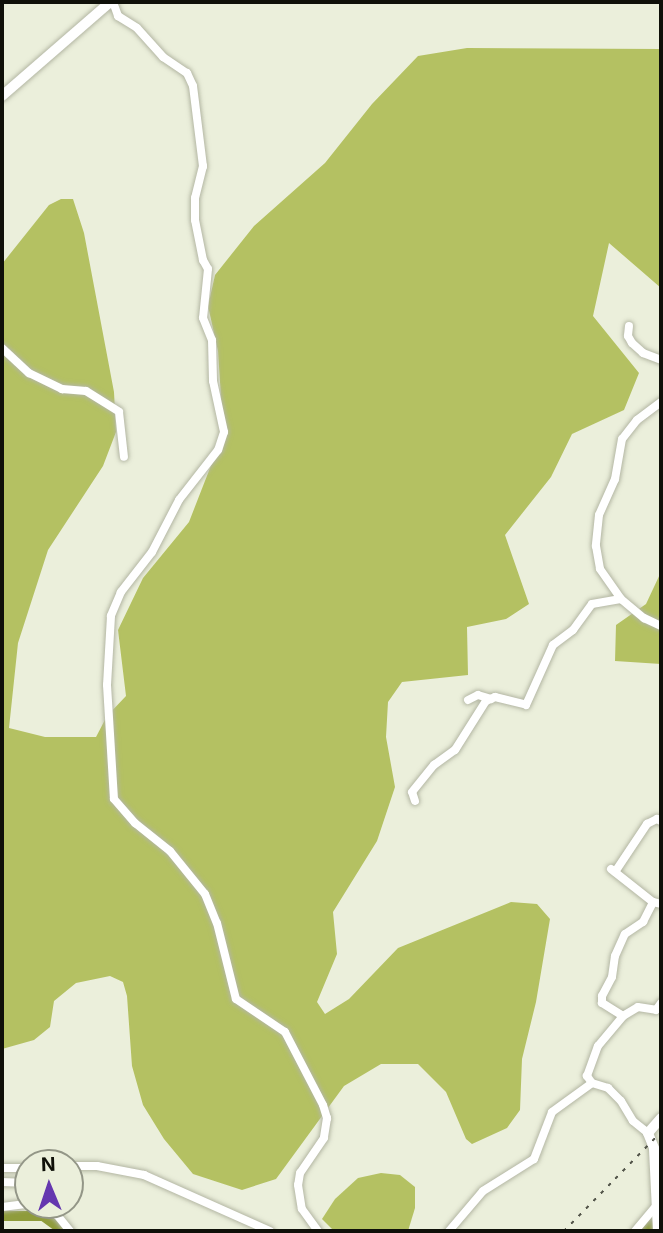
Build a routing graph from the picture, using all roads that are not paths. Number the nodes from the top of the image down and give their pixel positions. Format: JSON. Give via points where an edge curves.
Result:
{"nodes":[{"id":1,"x":111,"y":2,"type":"edge"},
{"id":2,"x":2,"y":96,"type":"edge"},
{"id":3,"x":629,"y":326,"type":"dead end"},
{"id":4,"x":2,"y":348,"type":"edge"},
{"id":5,"x":661,"y":360,"type":"edge"},
{"id":6,"x":661,"y":402,"type":"edge"},
{"id":7,"x":124,"y":457,"type":"dead end"},
{"id":8,"x":621,"y":600,"type":"junction"},
{"id":9,"x":661,"y":626,"type":"edge"},
{"id":10,"x":491,"y":699,"type":"junction"},
{"id":11,"x":468,"y":700,"type":"dead end"},
{"id":12,"x":415,"y":801,"type":"dead end"},
{"id":13,"x":661,"y":821,"type":"edge"},
{"id":14,"x":657,"y":903,"type":"edge"},
{"id":15,"x":661,"y":1003,"type":"edge"},
{"id":16,"x":623,"y":1016,"type":"junction"},
{"id":17,"x":592,"y":1083,"type":"junction"},
{"id":18,"x":661,"y":1118,"type":"edge"},
{"id":19,"x":648,"y":1133,"type":"junction"},
{"id":20,"x":658,"y":1149,"type":"edge"},
{"id":21,"x":84,"y":1166,"type":"edge"},
{"id":22,"x":657,"y":1207,"type":"junction"},
{"id":23,"x":658,"y":1227,"type":"edge"},
{"id":24,"x":270,"y":1231,"type":"edge"},
{"id":25,"x":318,"y":1231,"type":"edge"},
{"id":26,"x":449,"y":1231,"type":"edge"},
{"id":27,"x":635,"y":1231,"type":"edge"}],
"edges":[{"from":1,"to":2,"type":"main road"},
{"from":1,"to":25,"type":"street","via":[[118,16],[187,73],[193,86],[203,166],[195,220],[208,269],[202,311],[212,341],[213,381],[225,432],[218,450],[179,499],[152,552],[121,592],[111,615],[107,685],[114,799],[170,851],[205,894],[236,999],[285,1032],[323,1105],[327,1118],[324,1138],[300,1173],[298,1185],[302,1209]]},
{"from":3,"to":5,"type":"street","via":[[632,343]]},
{"from":4,"to":7,"type":"street","via":[[29,373],[62,389],[86,391],[119,412]]},
{"from":6,"to":8,"type":"street","via":[[622,439],[615,479],[599,515],[596,546],[600,569]]},
{"from":8,"to":9,"type":"street"},
{"from":8,"to":10,"type":"street","via":[[592,604],[573,630],[553,645],[526,705]]},
{"from":10,"to":11,"type":"street","via":[[478,695]]},
{"from":10,"to":12,"type":"street","via":[[455,750],[412,792]]},
{"from":13,"to":14,"type":"street","via":[[647,824],[613,870]]},
{"from":14,"to":16,"type":"street","via":[[643,922],[625,934],[602,996],[602,1003]]},
{"from":15,"to":16,"type":"street","via":[[656,1010],[638,1007]]},
{"from":16,"to":17,"type":"street","via":[[598,1046],[587,1076]]},
{"from":17,"to":19,"type":"street","via":[[608,1088]]},
{"from":17,"to":26,"type":"street","via":[[557,1107],[534,1159],[483,1191]]},
{"from":18,"to":19,"type":"main road"},
{"from":19,"to":20,"type":"main road"},
{"from":20,"to":22,"type":"main road"},
{"from":21,"to":24,"type":"street","via":[[144,1175]]},
{"from":22,"to":23,"type":"main road"},
{"from":22,"to":27,"type":"street"}]}
